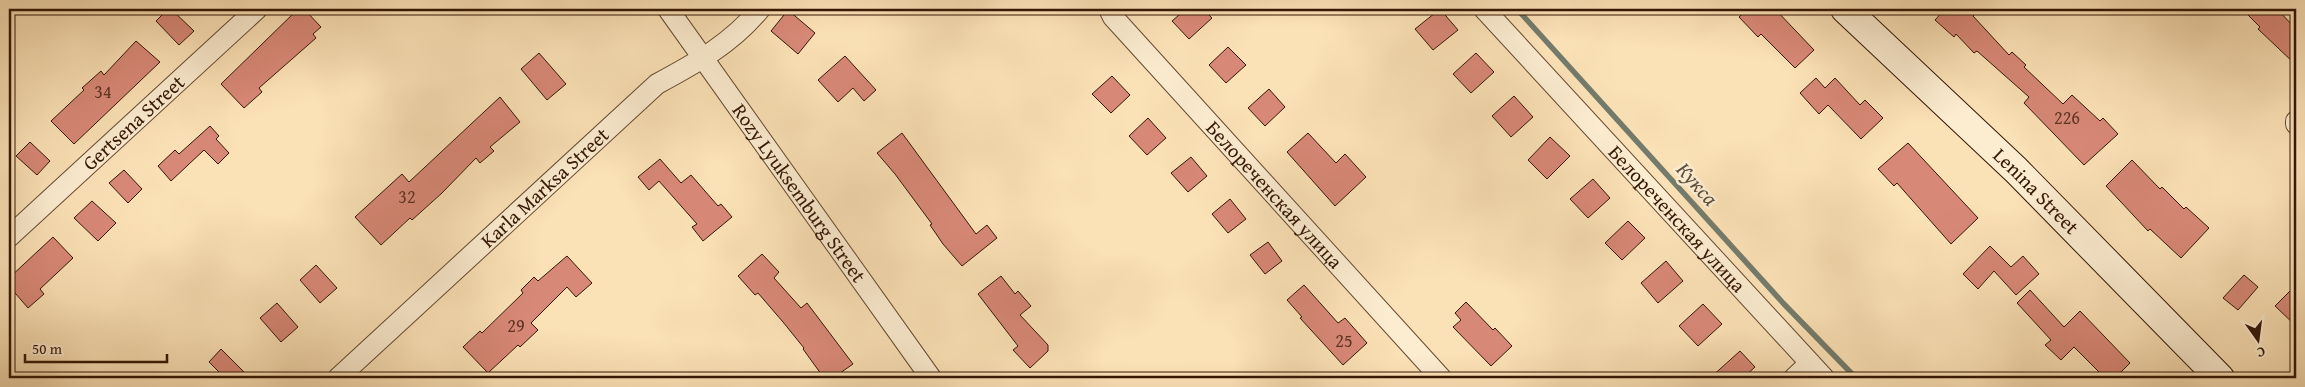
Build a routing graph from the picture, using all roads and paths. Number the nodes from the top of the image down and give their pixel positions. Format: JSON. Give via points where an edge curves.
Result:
{"nodes":[{"id":1,"x":257,"y":9,"type":"edge"},
{"id":2,"x":668,"y":9,"type":"edge"},
{"id":3,"x":760,"y":9,"type":"edge"},
{"id":4,"x":1109,"y":9,"type":"edge"},
{"id":5,"x":1484,"y":9,"type":"edge"},
{"id":6,"x":1845,"y":9,"type":"edge"},
{"id":7,"x":704,"y":59,"type":"junction"},
{"id":8,"x":9,"y":237,"type":"edge"},
{"id":9,"x":1810,"y":364,"type":"junction"},
{"id":10,"x":338,"y":378,"type":"edge"},
{"id":11,"x":930,"y":378,"type":"edge"},
{"id":12,"x":1442,"y":378,"type":"edge"},
{"id":13,"x":1794,"y":378,"type":"edge"},
{"id":14,"x":1824,"y":378,"type":"edge"},
{"id":15,"x":2220,"y":378,"type":"edge"}],
"edges":[{"from":1,"to":8,"type":"street","name":"Gertsena Street"},
{"from":2,"to":7,"type":"street","name":"Rozy Lyuksemburg Street"},
{"from":3,"to":7,"type":"street","name":"Karla Marksa Street","via":[[748,24]]},
{"from":4,"to":12,"type":"street","name":"Белореченская улица"},
{"from":5,"to":9,"type":"street","name":"Белореченская улица"},
{"from":6,"to":15,"type":"street","name":"Lenina Street","via":[[2016,170]]},
{"from":7,"to":10,"type":"street","name":"Karla Marksa Street","via":[[657,84]]},
{"from":7,"to":11,"type":"street","name":"Rozy Lyuksemburg Street"},
{"from":9,"to":13,"type":"street"},
{"from":9,"to":14,"type":"street","name":"Белореченская улица"}]}
